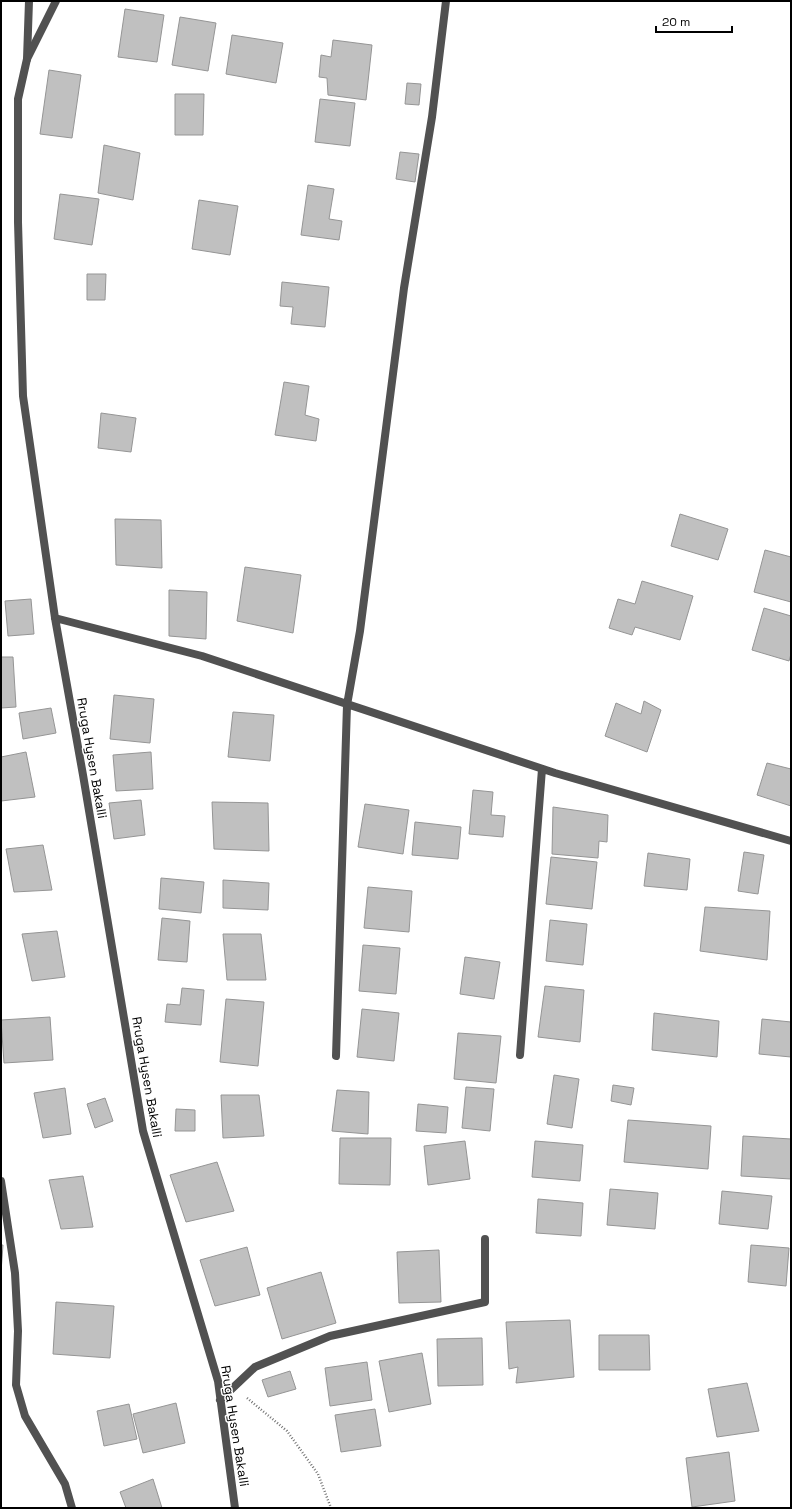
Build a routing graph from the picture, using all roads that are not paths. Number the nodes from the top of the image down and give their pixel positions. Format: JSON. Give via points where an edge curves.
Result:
{"nodes":[{"id":1,"x":29,"y":1,"type":"edge"},
{"id":2,"x":56,"y":1,"type":"edge"},
{"id":3,"x":446,"y":1,"type":"edge"},
{"id":4,"x":27,"y":59,"type":"junction"},
{"id":5,"x":55,"y":618,"type":"junction"},
{"id":6,"x":348,"y":704,"type":"junction"},
{"id":7,"x":542,"y":769,"type":"junction"},
{"id":8,"x":791,"y":841,"type":"edge"},
{"id":9,"x":520,"y":1055,"type":"dead end"},
{"id":10,"x":336,"y":1056,"type":"dead end"},
{"id":11,"x":1,"y":1181,"type":"edge"},
{"id":12,"x":485,"y":1239,"type":"dead end"},
{"id":13,"x":220,"y":1400,"type":"junction"},
{"id":14,"x":72,"y":1508,"type":"edge"},
{"id":15,"x":235,"y":1508,"type":"edge"}],
"edges":[{"from":1,"to":4,"type":"street","name":"Rruga Hysen Bakalli"},
{"from":2,"to":4,"type":"street"},
{"from":3,"to":6,"type":"street","via":[[432,117],[404,288],[360,631]]},
{"from":4,"to":5,"type":"street","name":"Rruga Hysen Bakalli","via":[[18,99],[17,141],[23,396]]},
{"from":5,"to":6,"type":"street","via":[[202,656]]},
{"from":5,"to":13,"type":"street","name":"Rruga Hysen Bakalli","via":[[143,1131],[218,1381]]},
{"from":6,"to":7,"type":"street"},
{"from":6,"to":10,"type":"street"},
{"from":7,"to":8,"type":"street"},
{"from":7,"to":9,"type":"street"},
{"from":11,"to":14,"type":"street","via":[[16,1273],[16,1385],[25,1416],[65,1484]]},
{"from":12,"to":13,"type":"street","via":[[485,1302],[330,1336],[254,1367]]},
{"from":13,"to":15,"type":"street","name":"Rruga Hysen Bakalli"}]}
